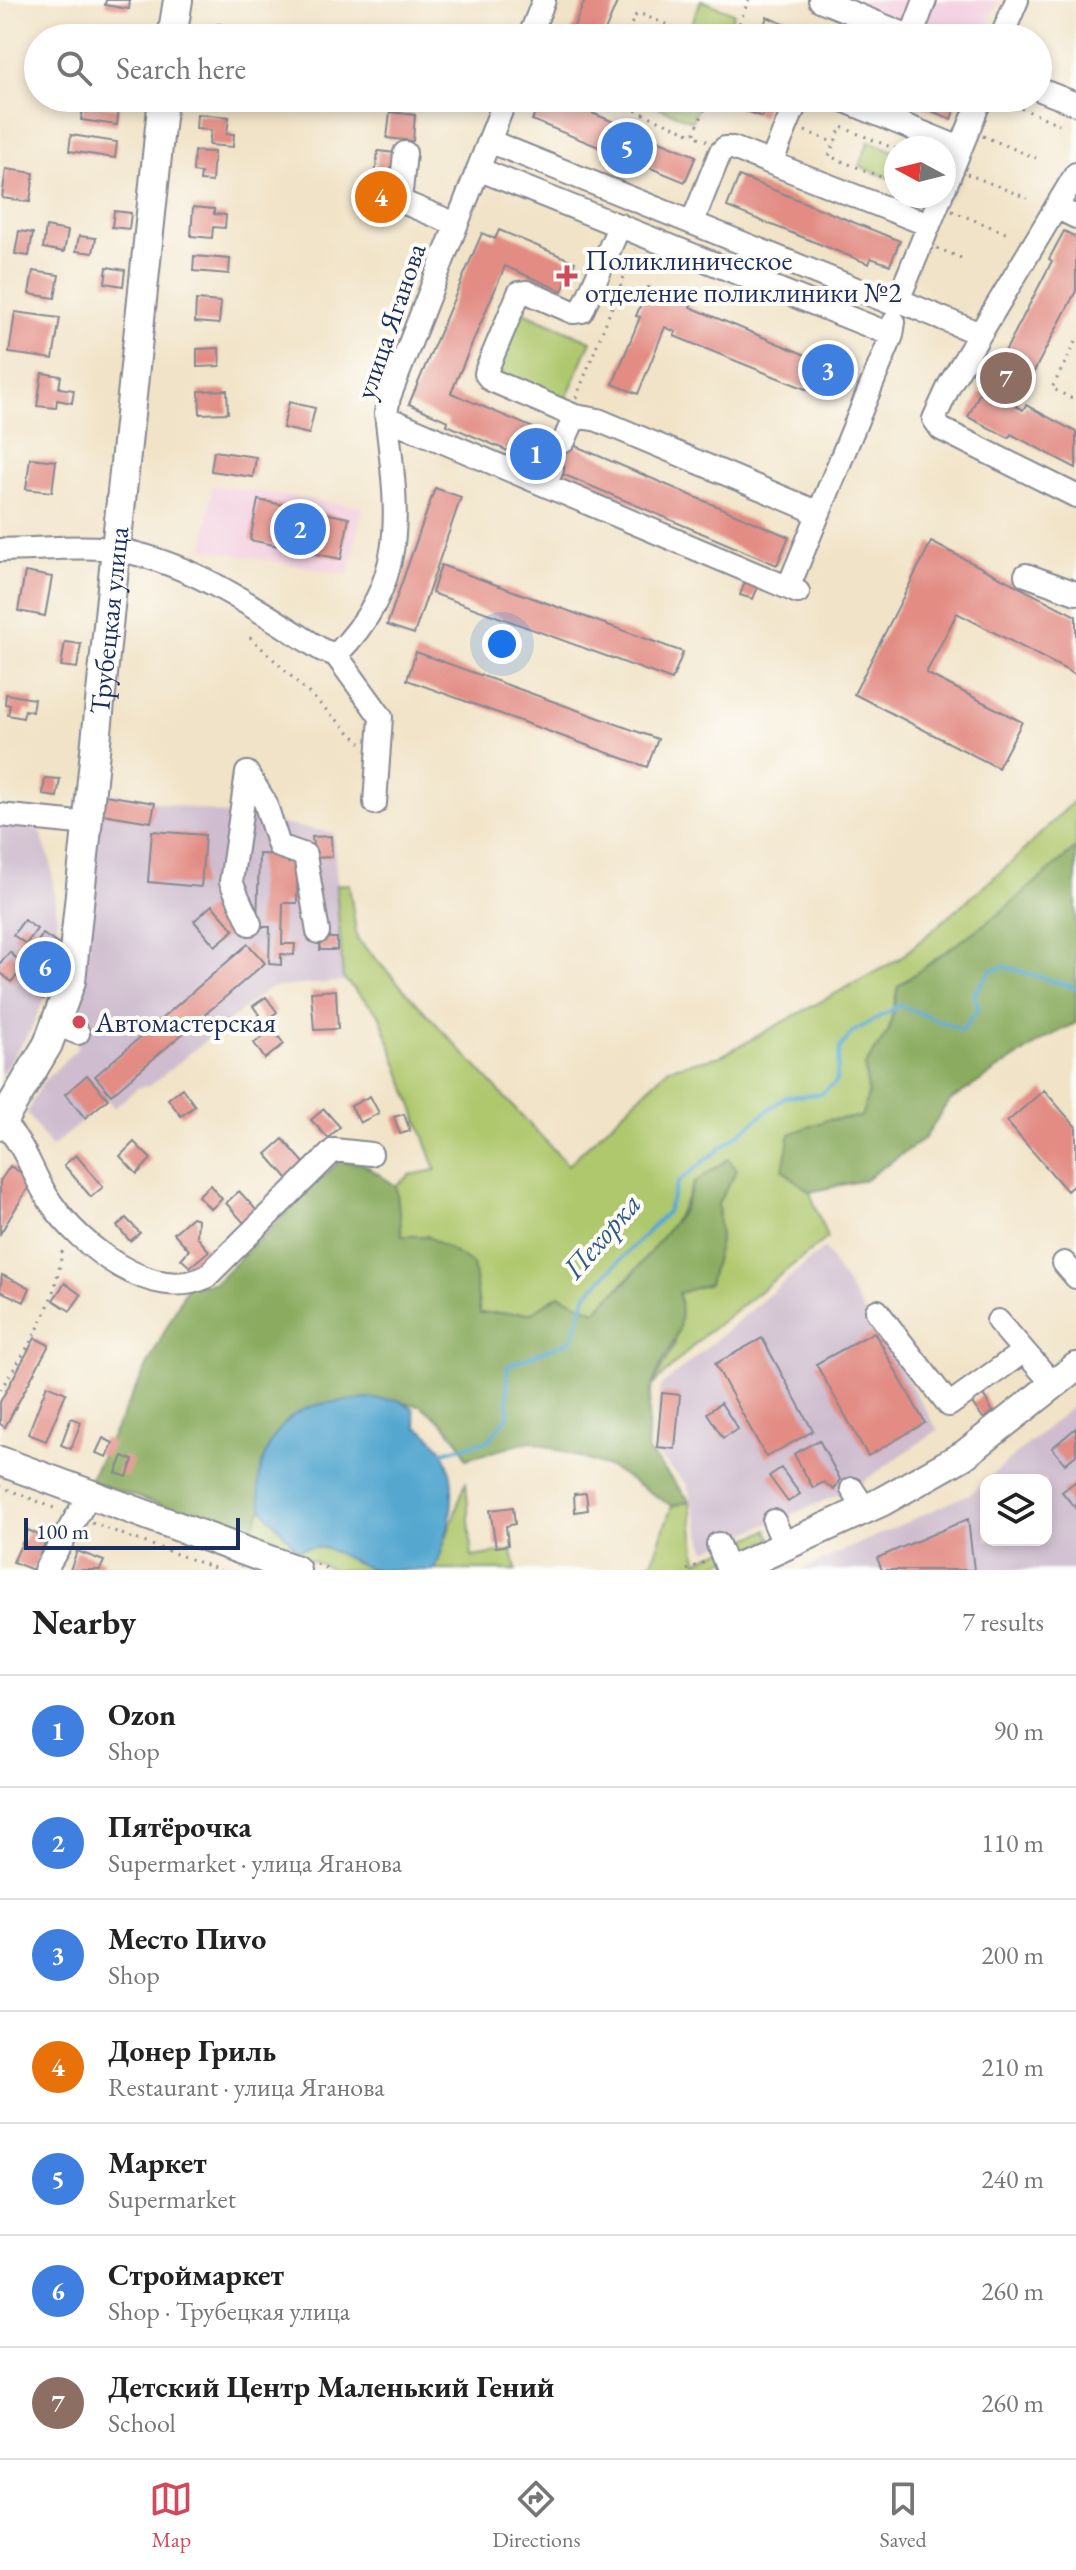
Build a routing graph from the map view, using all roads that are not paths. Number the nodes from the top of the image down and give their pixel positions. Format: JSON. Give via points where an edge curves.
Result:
{"nodes":[{"id":1,"x":178,"y":0,"type":"edge"},
{"id":2,"x":544,"y":0,"type":"edge"},
{"id":3,"x":820,"y":0,"type":"edge"},
{"id":4,"x":925,"y":0,"type":"edge"},
{"id":5,"x":1017,"y":0,"type":"edge"},
{"id":6,"x":174,"y":24,"type":"edge"},
{"id":7,"x":535,"y":24,"type":"edge"},
{"id":8,"x":880,"y":24,"type":"edge"},
{"id":9,"x":917,"y":24,"type":"edge"},
{"id":10,"x":1007,"y":24,"type":"edge"},
{"id":11,"x":1052,"y":95,"type":"edge"},
{"id":12,"x":1076,"y":104,"type":"edge"},
{"id":13,"x":162,"y":112,"type":"edge"},
{"id":14,"x":500,"y":112,"type":"edge"},
{"id":15,"x":792,"y":112,"type":"edge"},
{"id":16,"x":871,"y":112,"type":"edge"},
{"id":17,"x":975,"y":112,"type":"edge"},
{"id":18,"x":489,"y":141,"type":"junction"},
{"id":19,"x":960,"y":149,"type":"junction"},
{"id":20,"x":405,"y":153,"type":"dead end"},
{"id":21,"x":771,"y":163,"type":"junction"},
{"id":22,"x":478,"y":169,"type":"junction"},
{"id":23,"x":1076,"y":174,"type":"edge"},
{"id":24,"x":935,"y":211,"type":"edge"},
{"id":25,"x":1066,"y":212,"type":"edge"},
{"id":26,"x":692,"y":223,"type":"junction"},
{"id":27,"x":456,"y":224,"type":"junction"},
{"id":28,"x":620,"y":225,"type":"junction"},
{"id":29,"x":897,"y":303,"type":"junction"},
{"id":30,"x":980,"y":334,"type":"junction"},
{"id":31,"x":892,"y":335,"type":"junction"},
{"id":32,"x":572,"y":414,"type":"junction"},
{"id":33,"x":387,"y":418,"type":"junction"},
{"id":34,"x":564,"y":441,"type":"dead end"},
{"id":35,"x":1076,"y":496,"type":"edge"},
{"id":36,"x":819,"y":513,"type":"junction"},
{"id":37,"x":0,"y":550,"type":"edge"},
{"id":38,"x":117,"y":551,"type":"junction"},
{"id":39,"x":1026,"y":575,"type":"dead end"},
{"id":40,"x":1076,"y":593,"type":"edge"},
{"id":41,"x":336,"y":655,"type":"junction"},
{"id":42,"x":375,"y":803,"type":"dead end"},
{"id":43,"x":0,"y":815,"type":"edge"},
{"id":44,"x":88,"y":824,"type":"junction"},
{"id":45,"x":250,"y":924,"type":"dead end"},
{"id":46,"x":318,"y":932,"type":"dead end"},
{"id":47,"x":1,"y":1122,"type":"edge"},
{"id":48,"x":371,"y":1154,"type":"dead end"},
{"id":49,"x":877,"y":1311,"type":"dead end"},
{"id":50,"x":998,"y":1321,"type":"dead end"},
{"id":51,"x":1024,"y":1351,"type":"junction"},
{"id":52,"x":1076,"y":1367,"type":"edge"},
{"id":53,"x":1054,"y":1385,"type":"junction"},
{"id":54,"x":0,"y":1461,"type":"edge"},
{"id":55,"x":83,"y":1506,"type":"junction"},
{"id":56,"x":718,"y":1544,"type":"dead end"},
{"id":57,"x":310,"y":1568,"type":"edge"},
{"id":58,"x":739,"y":1568,"type":"edge"},
{"id":59,"x":45,"y":1570,"type":"edge"}],
"edges":[{"from":1,"to":6,"type":"main road"},
{"from":2,"to":7,"type":"street"},
{"from":3,"to":8,"type":"street"},
{"from":4,"to":9,"type":"street"},
{"from":5,"to":10,"type":"street"},
{"from":11,"to":12,"type":"street"},
{"from":13,"to":38,"type":"main road","name":"Трубецкая улица"},
{"from":14,"to":18,"type":"street","name":"улица Яганова"},
{"from":15,"to":21,"type":"street"},
{"from":16,"to":19,"type":"street"},
{"from":17,"to":19,"type":"street"},
{"from":18,"to":22,"type":"street","name":"улица Яганова"},
{"from":18,"to":26,"type":"street"},
{"from":19,"to":24,"type":"street"},
{"from":20,"to":27,"type":"street","via":[[400,201]]},
{"from":21,"to":24,"type":"street"},
{"from":21,"to":26,"type":"street","via":[[725,148]]},
{"from":22,"to":27,"type":"street","name":"улица Яганова"},
{"from":22,"to":28,"type":"street"},
{"from":23,"to":25,"type":"street"},
{"from":24,"to":29,"type":"street"},
{"from":25,"to":30,"type":"street"},
{"from":26,"to":29,"type":"street"},
{"from":27,"to":33,"type":"street","name":"улица Яганова","via":[[389,397]]},
{"from":28,"to":31,"type":"street"},
{"from":28,"to":32,"type":"street","via":[[582,311],[519,293],[487,369],[491,380]]},
{"from":29,"to":30,"type":"street"},
{"from":29,"to":31,"type":"street"},
{"from":30,"to":35,"type":"street","via":[[936,411],[935,425]]},
{"from":31,"to":36,"type":"street"},
{"from":32,"to":34,"type":"street"},
{"from":32,"to":36,"type":"street","via":[[598,420]]},
{"from":33,"to":36,"type":"street","via":[[548,477],[793,590]]},
{"from":33,"to":41,"type":"street","name":"улица Яганова","via":[[397,539],[360,632]]},
{"from":37,"to":38,"type":"street"},
{"from":38,"to":41,"type":"street","via":[[213,582]]},
{"from":38,"to":44,"type":"main road","name":"Трубецкая улица"},
{"from":39,"to":40,"type":"street"},
{"from":41,"to":42,"type":"street","via":[[381,717]]},
{"from":43,"to":44,"type":"street"},
{"from":44,"to":47,"type":"main road","name":"Трубецкая улица","via":[[67,1028],[48,1044]]},
{"from":45,"to":46,"type":"street","via":[[231,882],[247,773],[265,802],[279,846],[305,855]]},
{"from":47,"to":48,"type":"street","via":[[28,1153],[49,1200],[69,1226],[144,1278],[181,1286],[206,1277],[334,1150]]},
{"from":49,"to":51,"type":"street","via":[[949,1405]]},
{"from":50,"to":51,"type":"street"},
{"from":51,"to":53,"type":"street"},
{"from":52,"to":53,"type":"main road"},
{"from":53,"to":58,"type":"main road","via":[[964,1455],[780,1534]]},
{"from":54,"to":55,"type":"main road"},
{"from":55,"to":57,"type":"main road"},
{"from":55,"to":59,"type":"street"},
{"from":56,"to":58,"type":"street"}]}
